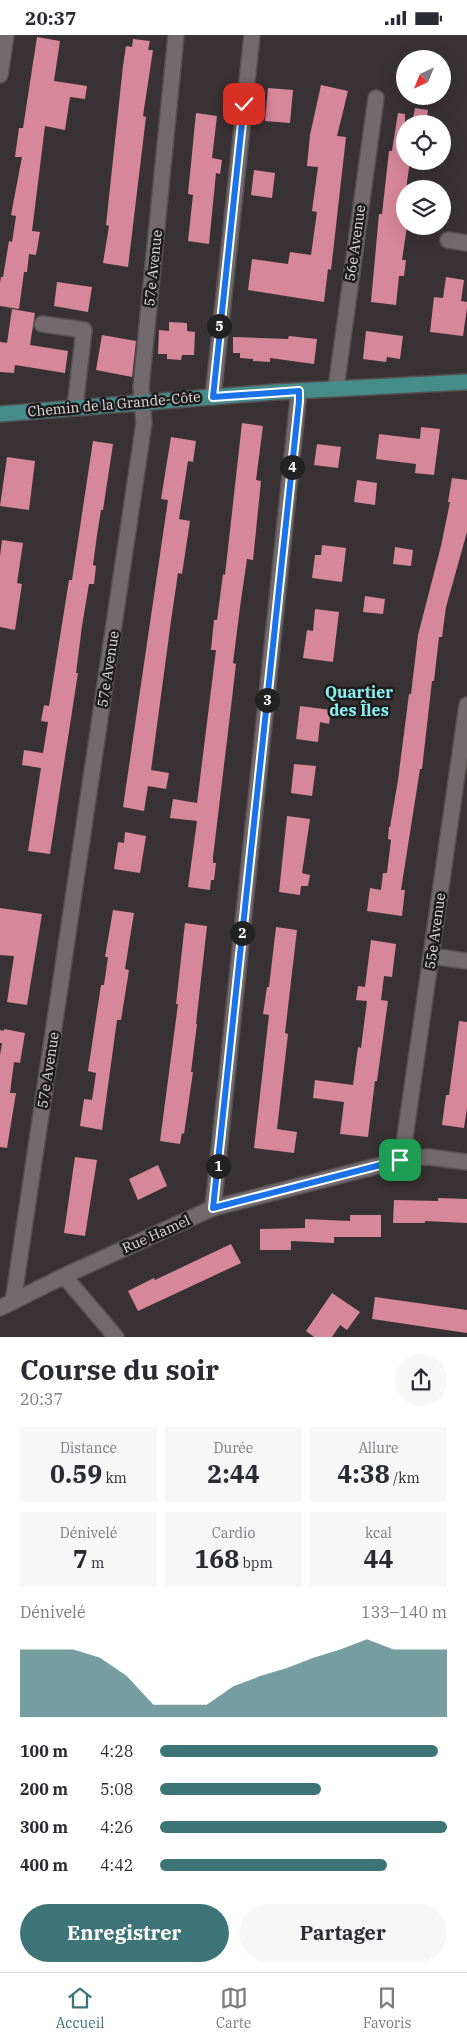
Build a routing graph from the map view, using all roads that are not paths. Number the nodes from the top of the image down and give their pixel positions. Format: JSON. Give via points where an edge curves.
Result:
{"nodes":[{"id":1,"x":6,"y":35,"type":"edge"},
{"id":2,"x":176,"y":35,"type":"edge"},
{"id":3,"x":252,"y":35,"type":"edge"},
{"id":4,"x":0,"y":75,"type":"edge"},
{"id":5,"x":376,"y":98,"type":"dead end"},
{"id":6,"x":448,"y":240,"type":"dead end"},
{"id":7,"x":467,"y":243,"type":"edge"},
{"id":8,"x":42,"y":324,"type":"dead end"},
{"id":9,"x":467,"y":379,"type":"edge"},
{"id":10,"x":336,"y":389,"type":"junction"},
{"id":11,"x":299,"y":391,"type":"junction"},
{"id":12,"x":213,"y":397,"type":"junction"},
{"id":13,"x":142,"y":402,"type":"junction"},
{"id":14,"x":75,"y":407,"type":"junction"},
{"id":15,"x":0,"y":414,"type":"edge"},
{"id":16,"x":467,"y":705,"type":"edge"},
{"id":17,"x":431,"y":956,"type":"junction"},
{"id":18,"x":467,"y":961,"type":"edge"},
{"id":19,"x":408,"y":1158,"type":"junction"},
{"id":20,"x":467,"y":1162,"type":"edge"},
{"id":21,"x":213,"y":1208,"type":"junction"},
{"id":22,"x":64,"y":1275,"type":"junction"},
{"id":23,"x":6,"y":1305,"type":"edge"},
{"id":24,"x":116,"y":1337,"type":"edge"}],
"edges":[{"from":1,"to":4,"type":"street"},
{"from":2,"to":13,"type":"street","name":"57e Avenue"},
{"from":3,"to":12,"type":"street"},
{"from":5,"to":10,"type":"street","name":"56e Avenue"},
{"from":6,"to":7,"type":"street"},
{"from":8,"to":14,"type":"street","via":[[84,329]]},
{"from":9,"to":10,"type":"main road","name":"Chemin de la Grande-Côte"},
{"from":10,"to":11,"type":"main road","name":"Chemin de la Grande-Côte"},
{"from":11,"to":12,"type":"main road","name":"Chemin de la Grande-Côte"},
{"from":11,"to":21,"type":"street"},
{"from":12,"to":13,"type":"main road","name":"Chemin de la Grande-Côte"},
{"from":13,"to":14,"type":"main road","name":"Chemin de la Grande-Côte"},
{"from":13,"to":23,"type":"street","name":"57e Avenue","via":[[144,429]]},
{"from":14,"to":15,"type":"main road","name":"Chemin de la Grande-Côte"},
{"from":16,"to":17,"type":"street","name":"55e Avenue"},
{"from":17,"to":18,"type":"street"},
{"from":17,"to":19,"type":"street","name":"55e Avenue","via":[[405,1137]]},
{"from":19,"to":20,"type":"street","name":"Rue Hamel"},
{"from":19,"to":21,"type":"street","name":"Rue Hamel"},
{"from":21,"to":22,"type":"street","name":"Rue Hamel"},
{"from":22,"to":23,"type":"street","name":"Rue Hamel"},
{"from":22,"to":24,"type":"street"}]}
